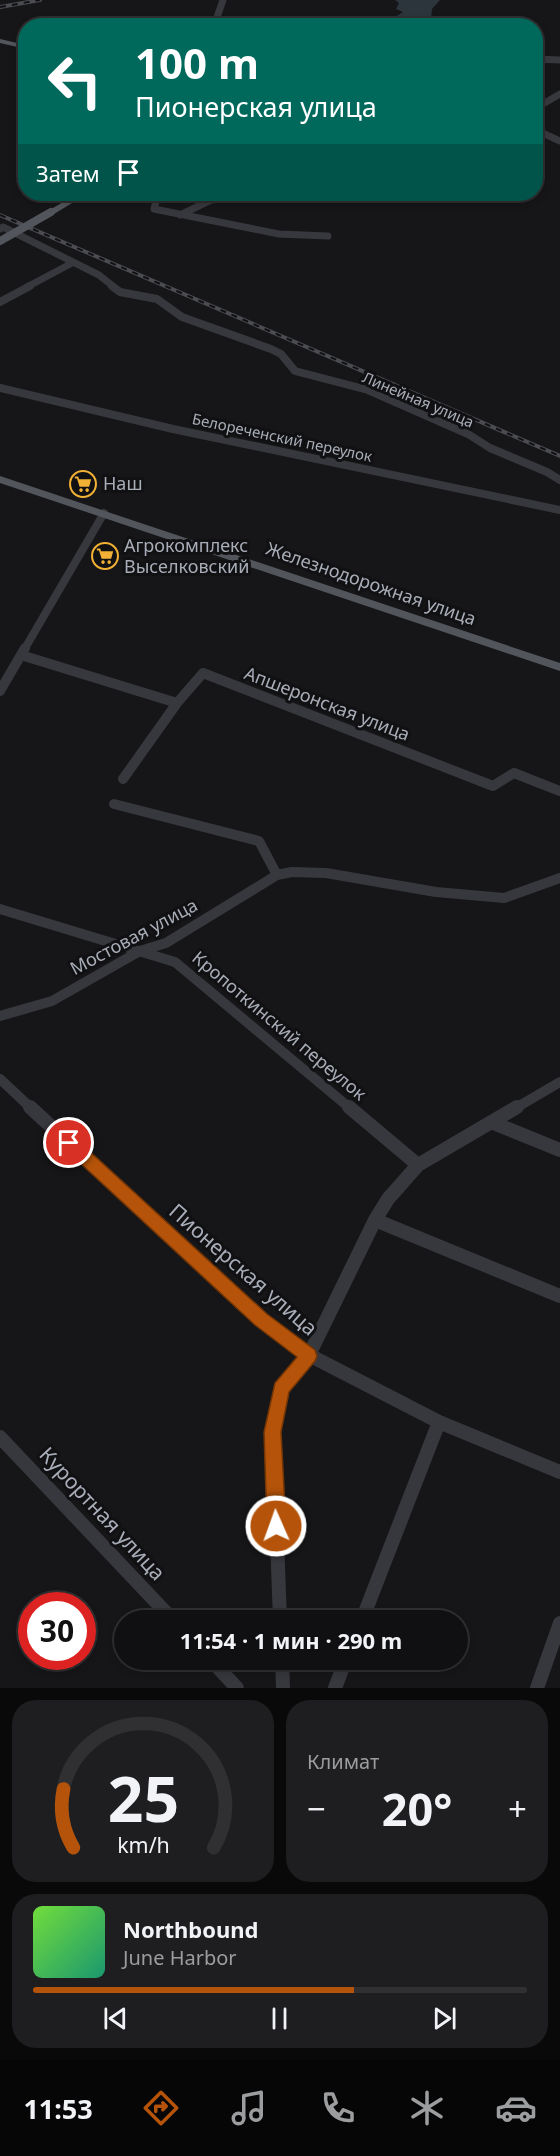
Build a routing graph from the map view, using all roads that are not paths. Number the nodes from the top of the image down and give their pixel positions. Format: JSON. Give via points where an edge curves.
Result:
{"nodes":[{"id":1,"x":223,"y":0,"type":"edge"},
{"id":2,"x":217,"y":18,"type":"edge"},
{"id":3,"x":0,"y":41,"type":"edge"},
{"id":4,"x":18,"y":45,"type":"edge"},
{"id":5,"x":543,"y":59,"type":"edge"},
{"id":6,"x":560,"y":60,"type":"edge"},
{"id":7,"x":560,"y":94,"type":"edge"},
{"id":8,"x":543,"y":104,"type":"edge"},
{"id":9,"x":543,"y":133,"type":"edge"},
{"id":10,"x":560,"y":141,"type":"edge"},
{"id":11,"x":71,"y":201,"type":"edge"},
{"id":12,"x":156,"y":201,"type":"edge"},
{"id":13,"x":209,"y":201,"type":"edge"},
{"id":14,"x":180,"y":215,"type":"junction"},
{"id":15,"x":2,"y":228,"type":"edge"},
{"id":16,"x":328,"y":236,"type":"dead end"},
{"id":17,"x":0,"y":241,"type":"edge"},
{"id":18,"x":72,"y":263,"type":"junction"},
{"id":19,"x":0,"y":302,"type":"edge"},
{"id":20,"x":0,"y":388,"type":"edge"},
{"id":21,"x":0,"y":479,"type":"edge"},
{"id":22,"x":560,"y":480,"type":"edge"},
{"id":23,"x":560,"y":510,"type":"edge"},
{"id":24,"x":104,"y":513,"type":"junction"},
{"id":25,"x":21,"y":656,"type":"junction"},
{"id":26,"x":560,"y":667,"type":"edge"},
{"id":27,"x":0,"y":691,"type":"edge"},
{"id":28,"x":177,"y":703,"type":"junction"},
{"id":29,"x":123,"y":779,"type":"dead end"},
{"id":30,"x":560,"y":791,"type":"edge"},
{"id":31,"x":114,"y":804,"type":"dead end"},
{"id":32,"x":277,"y":875,"type":"junction"},
{"id":33,"x":560,"y":878,"type":"edge"},
{"id":34,"x":0,"y":909,"type":"edge"},
{"id":35,"x":140,"y":951,"type":"junction"},
{"id":36,"x":0,"y":1016,"type":"edge"},
{"id":37,"x":0,"y":1079,"type":"edge"},
{"id":38,"x":560,"y":1082,"type":"edge"},
{"id":39,"x":491,"y":1122,"type":"junction"},
{"id":40,"x":560,"y":1150,"type":"edge"},
{"id":41,"x":418,"y":1165,"type":"junction"},
{"id":42,"x":375,"y":1220,"type":"junction"},
{"id":43,"x":560,"y":1296,"type":"edge"},
{"id":44,"x":309,"y":1356,"type":"junction"},
{"id":45,"x":439,"y":1422,"type":"junction"},
{"id":46,"x":0,"y":1437,"type":"edge"},
{"id":47,"x":560,"y":1472,"type":"edge"},
{"id":48,"x":164,"y":1610,"type":"edge"},
{"id":49,"x":280,"y":1610,"type":"edge"},
{"id":50,"x":366,"y":1610,"type":"edge"},
{"id":51,"x":560,"y":1623,"type":"edge"},
{"id":52,"x":220,"y":1670,"type":"edge"},
{"id":53,"x":282,"y":1670,"type":"edge"},
{"id":54,"x":342,"y":1670,"type":"edge"},
{"id":55,"x":237,"y":1688,"type":"edge"},
{"id":56,"x":283,"y":1688,"type":"edge"},
{"id":57,"x":335,"y":1688,"type":"edge"},
{"id":58,"x":537,"y":1688,"type":"edge"}],
"edges":[{"from":1,"to":2,"type":"street"},
{"from":3,"to":4,"type":"main road"},
{"from":5,"to":6,"type":"street"},
{"from":7,"to":8,"type":"street"},
{"from":9,"to":10,"type":"street"},
{"from":11,"to":17,"type":"main road","bridge":true},
{"from":12,"to":14,"type":"street","via":[[153,209]]},
{"from":13,"to":14,"type":"street"},
{"from":14,"to":16,"type":"street","via":[[299,237]]},
{"from":15,"to":18,"type":"street","name":"Линейная улица"},
{"from":18,"to":19,"type":"street"},
{"from":18,"to":22,"type":"street","name":"Линейная улица","via":[[99,275],[120,292],[157,299],[182,317],[271,349],[295,371],[368,390]]},
{"from":20,"to":23,"type":"street","name":"Белореченский переулок","via":[[173,429]]},
{"from":21,"to":24,"type":"main road","name":"Железнодорожная улица"},
{"from":24,"to":25,"type":"street"},
{"from":24,"to":26,"type":"main road","name":"Железнодорожная улица"},
{"from":25,"to":27,"type":"street"},
{"from":25,"to":28,"type":"street"},
{"from":28,"to":29,"type":"street","name":"Апшеронская улица"},
{"from":28,"to":30,"type":"street","name":"Апшеронская улица","via":[[203,673],[493,786],[514,772]]},
{"from":31,"to":32,"type":"street","via":[[259,841]]},
{"from":32,"to":33,"type":"street","name":"Мостовая улица","via":[[326,873],[436,892],[504,898]]},
{"from":32,"to":35,"type":"street","name":"Мостовая улица","via":[[166,943]]},
{"from":34,"to":35,"type":"street","name":"Кропоткинский переулок"},
{"from":35,"to":36,"type":"street","name":"Мостовая улица","via":[[52,1001]]},
{"from":35,"to":41,"type":"street","name":"Кропоткинский переулок","via":[[175,962]]},
{"from":37,"to":44,"type":"street","name":"Пионерская улица","via":[[261,1320]]},
{"from":38,"to":39,"type":"street"},
{"from":39,"to":40,"type":"street"},
{"from":39,"to":41,"type":"street"},
{"from":41,"to":42,"type":"street"},
{"from":42,"to":43,"type":"street"},
{"from":42,"to":44,"type":"street"},
{"from":44,"to":45,"type":"street"},
{"from":44,"to":49,"type":"street","name":"Пионерская улица","via":[[281,1389],[273,1432]]},
{"from":45,"to":47,"type":"street"},
{"from":45,"to":50,"type":"street"},
{"from":46,"to":48,"type":"street","name":"Курортная улица"},
{"from":51,"to":58,"type":"street"},
{"from":52,"to":55,"type":"street"},
{"from":53,"to":56,"type":"street"},
{"from":54,"to":57,"type":"street"}]}
